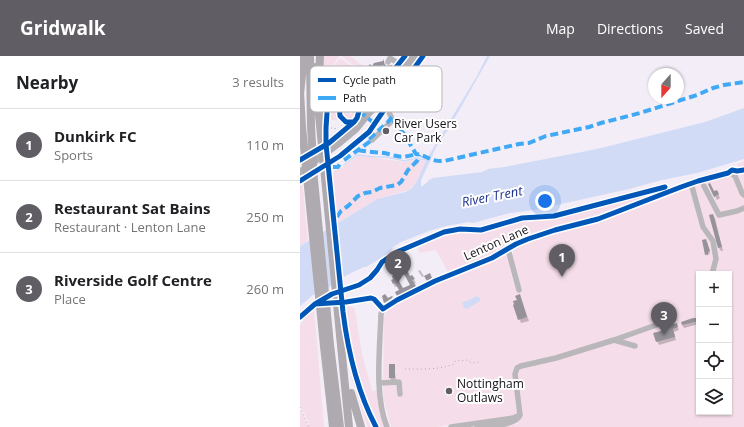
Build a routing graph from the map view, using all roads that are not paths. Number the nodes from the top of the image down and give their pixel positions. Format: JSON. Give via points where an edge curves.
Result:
{"nodes":[{"id":1,"x":304,"y":56,"type":"edge"},
{"id":2,"x":311,"y":56,"type":"edge"},
{"id":3,"x":320,"y":56,"type":"edge"},
{"id":4,"x":411,"y":57,"type":"edge"},
{"id":5,"x":388,"y":62,"type":"dead end"},
{"id":6,"x":310,"y":66,"type":"edge"},
{"id":7,"x":312,"y":66,"type":"edge"},
{"id":8,"x":320,"y":66,"type":"edge"},
{"id":9,"x":402,"y":66,"type":"joint"},
{"id":10,"x":404,"y":66,"type":"edge"},
{"id":11,"x":310,"y":74,"type":"edge"},
{"id":12,"x":300,"y":93,"type":"edge"},
{"id":13,"x":320,"y":112,"type":"edge"},
{"id":14,"x":369,"y":112,"type":"edge"},
{"id":15,"x":388,"y":112,"type":"edge"},
{"id":16,"x":307,"y":127,"type":"junction"},
{"id":17,"x":372,"y":140,"type":"dead end"},
{"id":18,"x":300,"y":172,"type":"edge"},
{"id":19,"x":694,"y":183,"type":"junction"},
{"id":20,"x":704,"y":186,"type":"dead end"},
{"id":21,"x":744,"y":195,"type":"edge"},
{"id":22,"x":744,"y":208,"type":"edge"},
{"id":23,"x":508,"y":249,"type":"junction"},
{"id":24,"x":713,"y":271,"type":"edge"},
{"id":25,"x":519,"y":290,"type":"dead end"},
{"id":26,"x":662,"y":323,"type":"dead end"},
{"id":27,"x":614,"y":340,"type":"junction"},
{"id":28,"x":327,"y":345,"type":"junction"},
{"id":29,"x":635,"y":346,"type":"dead end"},
{"id":30,"x":344,"y":363,"type":"junction"},
{"id":31,"x":380,"y":383,"type":"junction"},
{"id":32,"x":328,"y":390,"type":"junction"},
{"id":33,"x":400,"y":394,"type":"dead end"},
{"id":34,"x":520,"y":415,"type":"junction"},
{"id":35,"x":329,"y":427,"type":"edge"},
{"id":36,"x":333,"y":427,"type":"edge"},
{"id":37,"x":340,"y":427,"type":"edge"},
{"id":38,"x":349,"y":427,"type":"edge"},
{"id":39,"x":361,"y":427,"type":"edge"},
{"id":40,"x":387,"y":427,"type":"edge"},
{"id":41,"x":451,"y":427,"type":"edge"},
{"id":42,"x":477,"y":427,"type":"edge"}],
"edges":[{"from":1,"to":12,"type":"highway"},
{"from":2,"to":6,"type":"highway"},
{"from":2,"to":7,"type":"highway"},
{"from":3,"to":8,"type":"highway"},
{"from":4,"to":9,"type":"main road"},
{"from":4,"to":10,"type":"main road"},
{"from":5,"to":9,"type":"street","via":[[390,58]]},
{"from":11,"to":16,"type":"highway"},
{"from":12,"to":16,"type":"highway"},
{"from":13,"to":30,"type":"highway","bridge":true},
{"from":14,"to":18,"type":"main road","via":[[356,129]]},
{"from":15,"to":17,"type":"street","via":[[393,120]]},
{"from":16,"to":28,"type":"highway","bridge":true},
{"from":19,"to":21,"type":"street","name":"Lenton Lane","via":[[730,173],[735,176]]},
{"from":19,"to":23,"type":"street","name":"Lenton Lane","via":[[598,219],[528,239]]},
{"from":19,"to":24,"type":"street","via":[[703,227],[713,241],[716,260]]},
{"from":20,"to":22,"type":"street","via":[[719,215]]},
{"from":23,"to":25,"type":"street"},
{"from":23,"to":31,"type":"street","name":"Lenton Lane","via":[[435,281],[383,309]]},
{"from":26,"to":27,"type":"street"},
{"from":27,"to":29,"type":"street"},
{"from":27,"to":34,"type":"street","via":[[517,368],[515,374]]},
{"from":28,"to":32,"type":"highway"},
{"from":28,"to":37,"type":"highway"},
{"from":30,"to":38,"type":"highway"},
{"from":30,"to":39,"type":"highway"},
{"from":31,"to":33,"type":"street","via":[[399,382]]},
{"from":31,"to":40,"type":"street","name":"Lenton Lane","via":[[381,405]]},
{"from":32,"to":35,"type":"highway"},
{"from":32,"to":36,"type":"highway"},
{"from":34,"to":41,"type":"street"},
{"from":34,"to":42,"type":"street","via":[[515,422]]}]}
